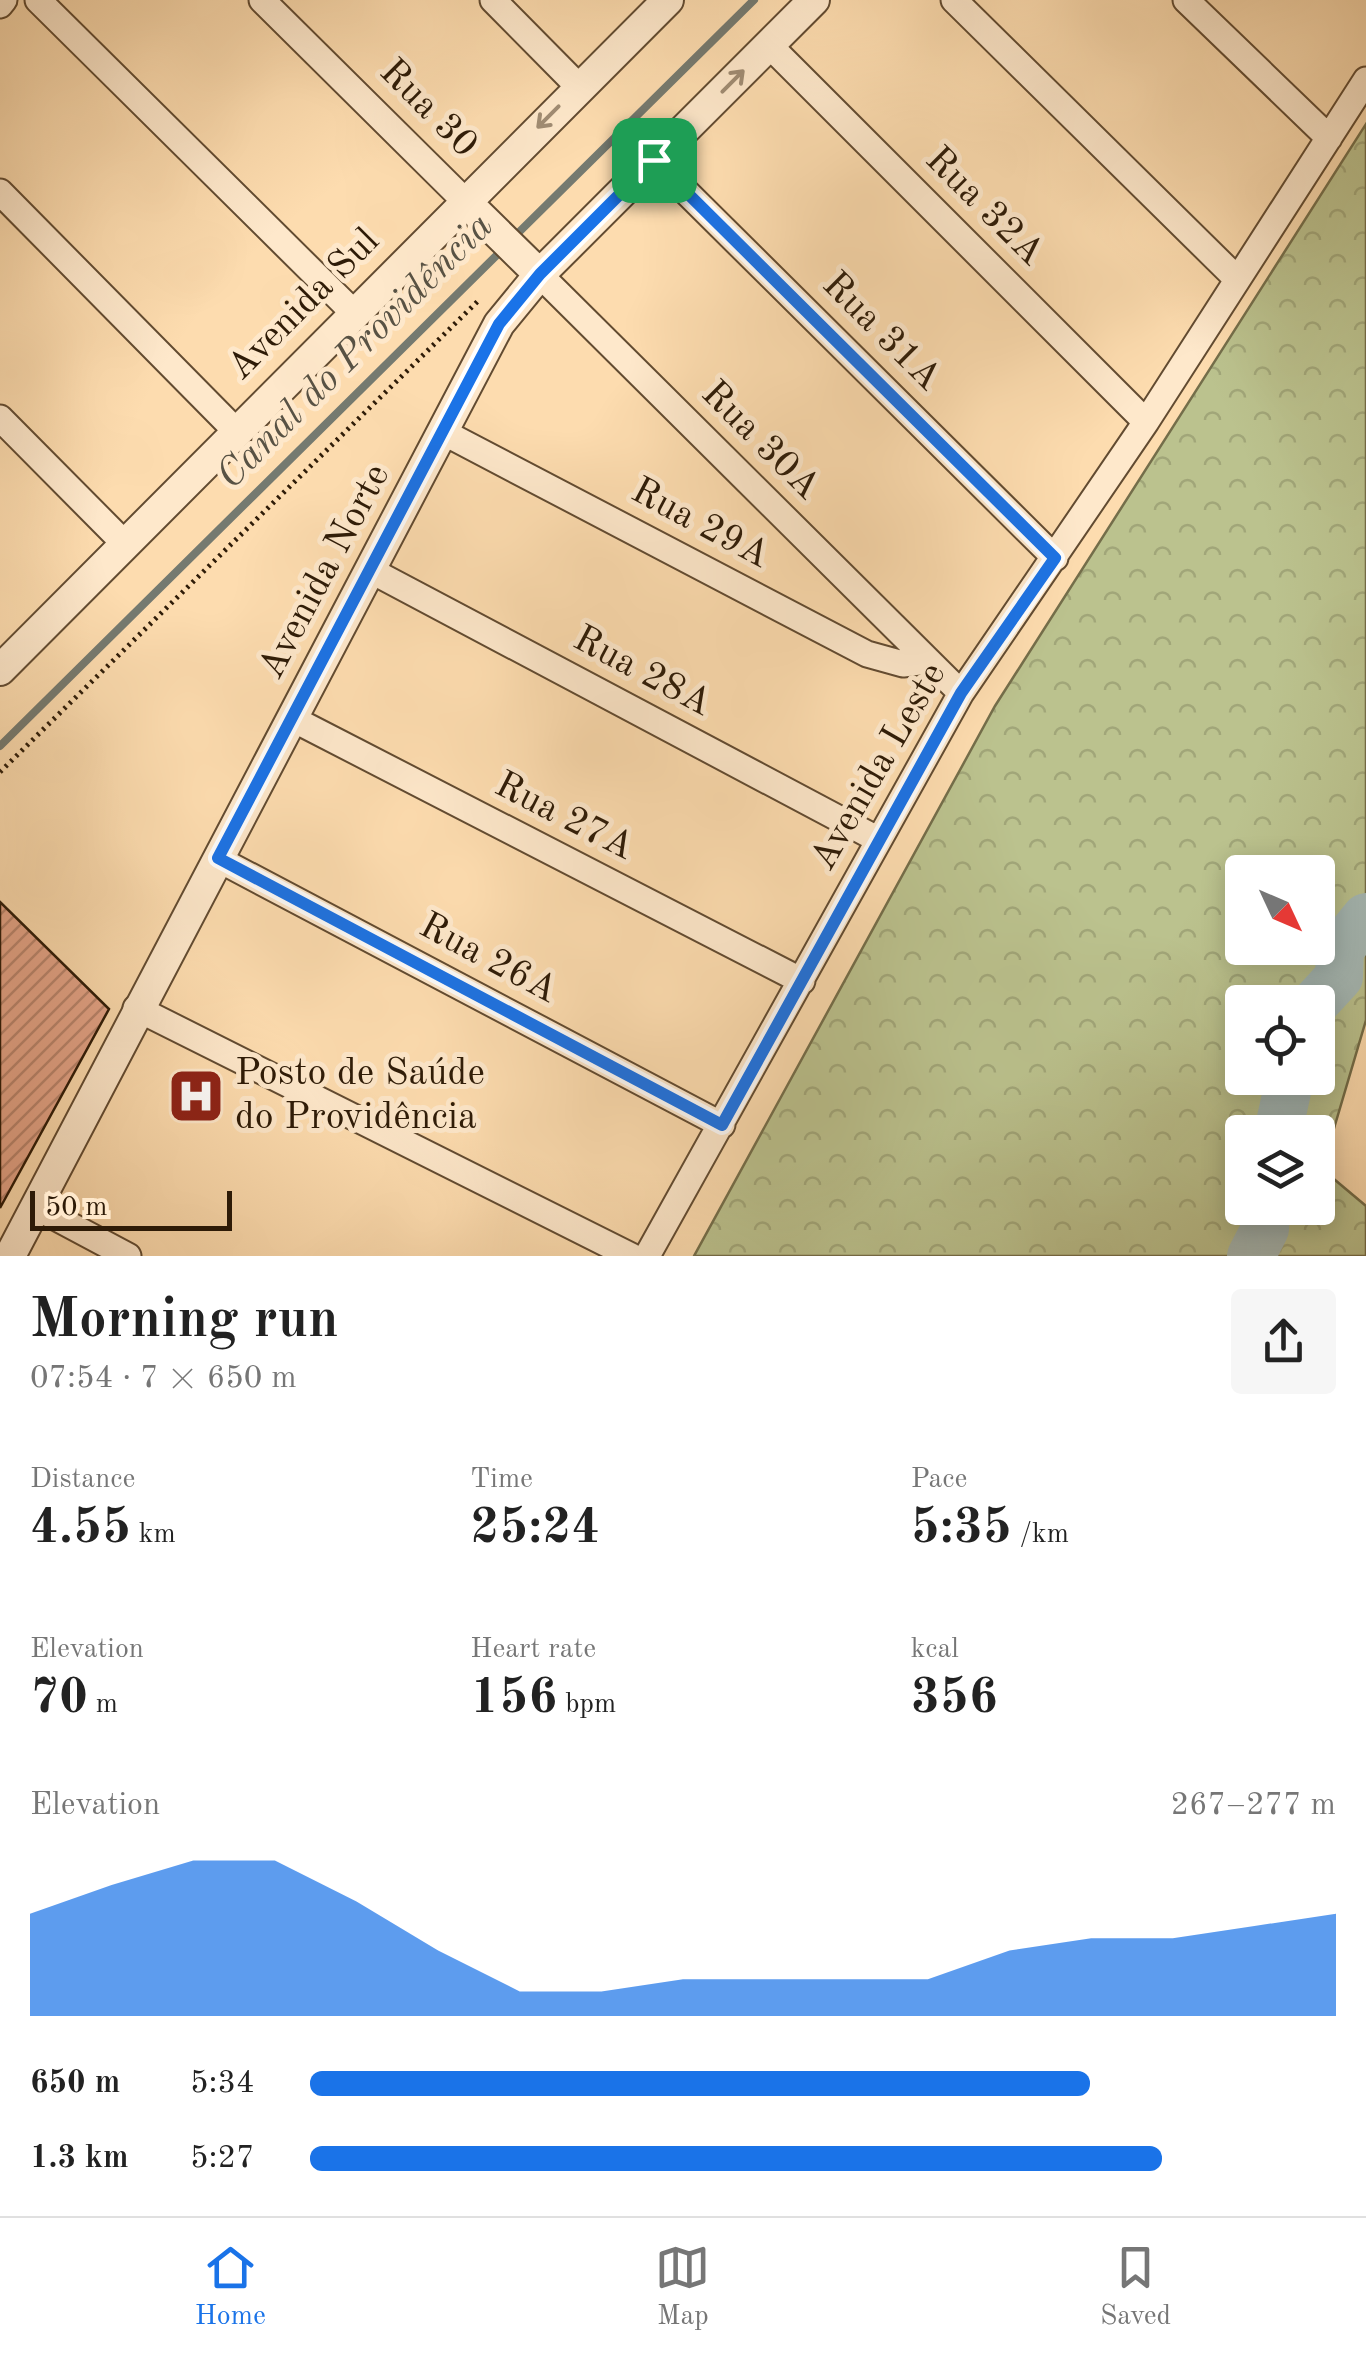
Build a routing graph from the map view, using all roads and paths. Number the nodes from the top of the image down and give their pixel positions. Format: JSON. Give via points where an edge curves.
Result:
{"nodes":[{"id":1,"x":38,"y":0,"type":"edge"},
{"id":2,"x":262,"y":0,"type":"edge"},
{"id":3,"x":493,"y":0,"type":"edge"},
{"id":4,"x":668,"y":0,"type":"edge"},
{"id":5,"x":814,"y":0,"type":"edge"},
{"id":6,"x":954,"y":0,"type":"edge"},
{"id":7,"x":1186,"y":0,"type":"edge"},
{"id":8,"x":769,"y":45,"type":"junction"},
{"id":9,"x":1366,"y":80,"type":"edge"},
{"id":10,"x":579,"y":87,"type":"junction"},
{"id":11,"x":1328,"y":138,"type":"junction"},
{"id":12,"x":654,"y":160,"type":"junction"},
{"id":13,"x":0,"y":192,"type":"edge"},
{"id":14,"x":470,"y":207,"type":"junction"},
{"id":15,"x":535,"y":269,"type":"junction"},
{"id":16,"x":1237,"y":279,"type":"junction"},
{"id":17,"x":491,"y":288,"type":"dead end"},
{"id":18,"x":354,"y":312,"type":"junction"},
{"id":19,"x":0,"y":418,"type":"edge"},
{"id":20,"x":1146,"y":422,"type":"junction"},
{"id":21,"x":236,"y":430,"type":"junction"},
{"id":22,"x":443,"y":432,"type":"junction"},
{"id":23,"x":124,"y":542,"type":"junction"},
{"id":24,"x":1055,"y":558,"type":"junction"},
{"id":25,"x":370,"y":570,"type":"junction"},
{"id":26,"x":4,"y":658,"type":"edge"},
{"id":27,"x":927,"y":661,"type":"junction"},
{"id":28,"x":961,"y":693,"type":"junction"},
{"id":29,"x":292,"y":719,"type":"junction"},
{"id":30,"x":0,"y":772,"type":"edge"},
{"id":31,"x":880,"y":840,"type":"junction"},
{"id":32,"x":218,"y":858,"type":"junction"},
{"id":33,"x":802,"y":981,"type":"junction"},
{"id":34,"x":136,"y":1008,"type":"junction"},
{"id":35,"x":722,"y":1125,"type":"junction"},
{"id":36,"x":36,"y":1208,"type":"junction"},
{"id":37,"x":10,"y":1256,"type":"edge"},
{"id":38,"x":128,"y":1256,"type":"edge"},
{"id":39,"x":631,"y":1256,"type":"edge"},
{"id":40,"x":648,"y":1256,"type":"edge"}],
"edges":[{"from":1,"to":18,"type":"street"},
{"from":2,"to":14,"type":"street","name":"Rua 30"},
{"from":3,"to":10,"type":"street"},
{"from":4,"to":10,"type":"street","name":"Avenida Sul"},
{"from":5,"to":8,"type":"street","name":"Avenida Norte"},
{"from":6,"to":16,"type":"street"},
{"from":7,"to":11,"type":"street"},
{"from":12,"to":8,"type":"street","name":"Avenida Norte","one_way":true},
{"from":8,"to":20,"type":"street","name":"Rua 32A"},
{"from":9,"to":11,"type":"street","name":"Avenida Leste"},
{"from":10,"to":14,"type":"street","name":"Avenida Sul","one_way":true},
{"from":11,"to":16,"type":"street","name":"Avenida Leste"},
{"from":12,"to":15,"type":"street","name":"Avenida Norte"},
{"from":12,"to":24,"type":"street","name":"Rua 31A"},
{"from":13,"to":21,"type":"street"},
{"from":14,"to":15,"type":"street","name":"Rua 30"},
{"from":14,"to":18,"type":"street","name":"Avenida Sul"},
{"from":15,"to":22,"type":"street","name":"Avenida Norte"},
{"from":15,"to":27,"type":"street","name":"Rua 30A"},
{"from":16,"to":20,"type":"street","name":"Avenida Leste"},
{"from":17,"to":30,"type":"path"},
{"from":18,"to":21,"type":"street","name":"Avenida Sul"},
{"from":19,"to":23,"type":"street"},
{"from":20,"to":24,"type":"street","name":"Avenida Leste"},
{"from":21,"to":23,"type":"street","name":"Avenida Sul"},
{"from":22,"to":25,"type":"street","name":"Avenida Norte"},
{"from":22,"to":27,"type":"street","name":"Rua 29A","via":[[867,654],[903,664]]},
{"from":23,"to":26,"type":"street","name":"Avenida Sul"},
{"from":24,"to":28,"type":"street","name":"Avenida Leste"},
{"from":25,"to":29,"type":"street","name":"Avenida Norte"},
{"from":25,"to":31,"type":"street","name":"Rua 28A"},
{"from":27,"to":28,"type":"street","name":"Rua 30A"},
{"from":28,"to":31,"type":"street","name":"Avenida Leste"},
{"from":29,"to":32,"type":"street","name":"Avenida Norte"},
{"from":29,"to":33,"type":"street","name":"Rua 27A"},
{"from":31,"to":33,"type":"street","name":"Avenida Leste"},
{"from":32,"to":34,"type":"street","name":"Avenida Norte"},
{"from":32,"to":35,"type":"street","name":"Rua 26A"},
{"from":33,"to":35,"type":"street","name":"Avenida Leste"},
{"from":34,"to":36,"type":"street","name":"Avenida Norte"},
{"from":34,"to":39,"type":"street"},
{"from":35,"to":40,"type":"street","name":"Avenida Leste"},
{"from":36,"to":37,"type":"street","name":"Avenida Norte"},
{"from":36,"to":38,"type":"street"}]}
